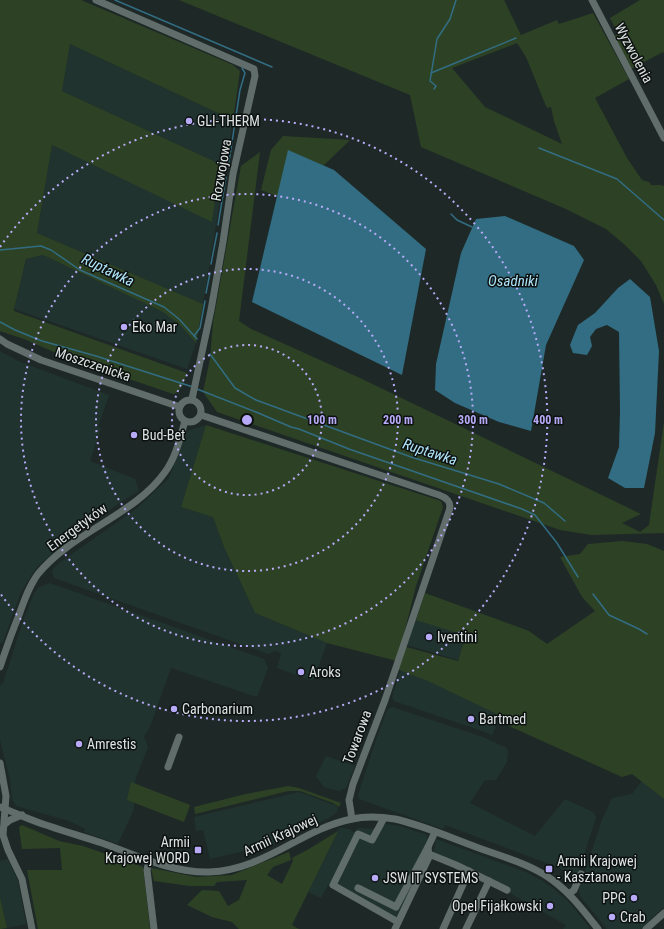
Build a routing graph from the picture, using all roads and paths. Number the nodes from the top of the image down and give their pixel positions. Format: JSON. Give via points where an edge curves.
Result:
{"nodes":[{"id":1,"x":96,"y":0,"type":"edge"},
{"id":2,"x":592,"y":0,"type":"edge"},
{"id":3,"x":664,"y":138,"type":"edge"},
{"id":4,"x":0,"y":339,"type":"edge"},
{"id":5,"x":193,"y":396,"type":"junction"},
{"id":6,"x":180,"y":406,"type":"junction"},
{"id":7,"x":201,"y":415,"type":"junction"},
{"id":8,"x":186,"y":421,"type":"junction"},
{"id":9,"x":0,"y":667,"type":"edge"},
{"id":10,"x":179,"y":737,"type":"dead end"},
{"id":11,"x":0,"y":763,"type":"edge"},
{"id":12,"x":168,"y":768,"type":"dead end"},
{"id":13,"x":2,"y":808,"type":"edge"},
{"id":14,"x":22,"y":815,"type":"junction"},
{"id":15,"x":352,"y":818,"type":"junction"},
{"id":16,"x":384,"y":818,"type":"junction"},
{"id":17,"x":4,"y":824,"type":"junction"},
{"id":18,"x":435,"y":832,"type":"junction"},
{"id":19,"x":0,"y":838,"type":"edge"},
{"id":20,"x":8,"y":850,"type":"junction"},
{"id":21,"x":428,"y":850,"type":"junction"},
{"id":22,"x":149,"y":860,"type":"junction"},
{"id":23,"x":469,"y":871,"type":"junction"},
{"id":24,"x":581,"y":874,"type":"dead end"},
{"id":25,"x":489,"y":881,"type":"junction"},
{"id":26,"x":358,"y":888,"type":"dead end"},
{"id":27,"x":507,"y":890,"type":"dead end"},
{"id":28,"x":569,"y":894,"type":"junction"},
{"id":29,"x":664,"y":913,"type":"edge"},
{"id":30,"x":398,"y":922,"type":"junction"},
{"id":31,"x":32,"y":929,"type":"edge"},
{"id":32,"x":154,"y":929,"type":"edge"},
{"id":33,"x":395,"y":929,"type":"edge"},
{"id":34,"x":443,"y":929,"type":"edge"},
{"id":35,"x":466,"y":929,"type":"edge"},
{"id":36,"x":598,"y":929,"type":"edge"},
{"id":37,"x":646,"y":929,"type":"edge"}],
"edges":[{"from":1,"to":5,"type":"street","name":"Rozwojowa","via":[[254,69],[255,76],[233,174]]},
{"from":2,"to":3,"type":"street","name":"Wyzwolenia"},
{"from":4,"to":6,"type":"street","name":"Moszczenicka","via":[[41,360]]},
{"from":5,"to":6,"type":"street"},
{"from":5,"to":7,"type":"street","via":[[200,406]]},
{"from":6,"to":8,"type":"street","via":[[179,413]]},
{"from":7,"to":8,"type":"street","via":[[192,422]]},
{"from":7,"to":15,"type":"street","name":"Towarowa","via":[[445,497],[448,501],[450,508],[385,700],[351,791],[349,804]]},
{"from":8,"to":9,"type":"street","name":"Energetyków","via":[[166,471],[158,481],[129,506],[98,525],[57,556],[39,573],[24,601]]},
{"from":10,"to":12,"type":"street"},
{"from":11,"to":13,"type":"street","via":[[6,796]]},
{"from":13,"to":14,"type":"street","name":"Armii Krajowej"},
{"from":13,"to":17,"type":"street"},
{"from":14,"to":17,"type":"street"},
{"from":14,"to":22,"type":"street","name":"Armii Krajowej"},
{"from":15,"to":16,"type":"street","name":"Armii Krajowej"},
{"from":15,"to":22,"type":"street","name":"Armii Krajowej","via":[[323,828],[260,860],[229,870],[182,870]]},
{"from":16,"to":18,"type":"street","name":"Armii Krajowej"},
{"from":16,"to":30,"type":"street","via":[[372,840],[358,834],[333,885]]},
{"from":17,"to":20,"type":"street","via":[[3,835]]},
{"from":18,"to":21,"type":"street"},
{"from":18,"to":28,"type":"street","name":"Armii Krajowej","via":[[539,871]]},
{"from":19,"to":20,"type":"street"},
{"from":20,"to":31,"type":"street","via":[[22,879]]},
{"from":21,"to":23,"type":"street"},
{"from":21,"to":26,"type":"street","via":[[396,907]]},
{"from":21,"to":30,"type":"street","via":[[429,857]]},
{"from":22,"to":32,"type":"street","via":[[147,870]]},
{"from":23,"to":25,"type":"street"},
{"from":23,"to":34,"type":"street"},
{"from":24,"to":28,"type":"street","via":[[574,890]]},
{"from":25,"to":27,"type":"street"},
{"from":25,"to":35,"type":"street"},
{"from":28,"to":36,"type":"street","name":"Armii Krajowej"},
{"from":29,"to":37,"type":"street"},
{"from":30,"to":33,"type":"street"}]}
